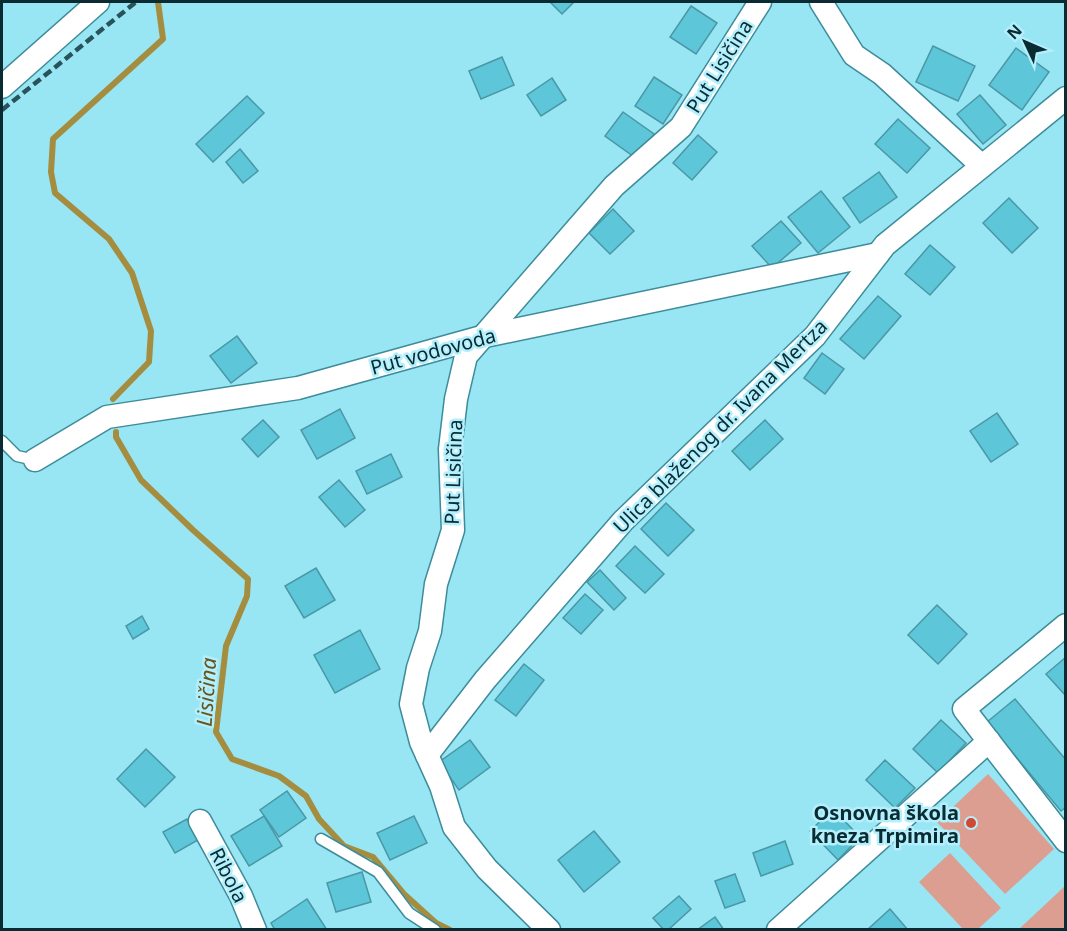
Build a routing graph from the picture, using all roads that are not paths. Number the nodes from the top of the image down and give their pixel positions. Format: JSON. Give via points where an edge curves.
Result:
{"nodes":[{"id":1,"x":98,"y":2,"type":"edge"},
{"id":2,"x":760,"y":2,"type":"edge"},
{"id":3,"x":821,"y":2,"type":"edge"},
{"id":4,"x":2,"y":87,"type":"edge"},
{"id":5,"x":1065,"y":98,"type":"edge"},
{"id":6,"x":982,"y":166,"type":"junction"},
{"id":7,"x":879,"y":254,"type":"junction"},
{"id":8,"x":485,"y":336,"type":"junction"},
{"id":9,"x":2,"y":441,"type":"edge"},
{"id":10,"x":35,"y":460,"type":"joint"},
{"id":11,"x":1065,"y":625,"type":"edge"},
{"id":12,"x":989,"y":741,"type":"junction"},
{"id":13,"x":427,"y":755,"type":"junction"},
{"id":14,"x":200,"y":821,"type":"dead end"},
{"id":15,"x":321,"y":839,"type":"dead end"},
{"id":16,"x":1065,"y":841,"type":"edge"},
{"id":17,"x":255,"y":930,"type":"edge"},
{"id":18,"x":435,"y":930,"type":"edge"},
{"id":19,"x":549,"y":930,"type":"edge"},
{"id":20,"x":778,"y":930,"type":"edge"}],
"edges":[{"from":1,"to":4,"type":"street"},
{"from":2,"to":8,"type":"street","name":"Put Lisičina","via":[[681,127],[614,186]]},
{"from":3,"to":6,"type":"street","via":[[854,55],[882,74]]},
{"from":5,"to":6,"type":"street","name":"Ulica blaženog dr. Ivana Mertza"},
{"from":6,"to":7,"type":"street","name":"Ulica blaženog dr. Ivana Mertza"},
{"from":7,"to":8,"type":"street","name":"Put vodovoda"},
{"from":7,"to":13,"type":"street","name":"Ulica blaženog dr. Ivana Mertza","via":[[815,336],[623,521],[485,680]]},
{"from":8,"to":10,"type":"street","name":"Put vodovoda","via":[[298,388],[107,417]]},
{"from":8,"to":13,"type":"street","name":"Put Lisičina","via":[[466,356],[456,399],[450,450],[453,530],[436,584],[430,631],[411,704]]},
{"from":9,"to":10,"type":"lane","name":"Put vodovoda","via":[[17,456]]},
{"from":11,"to":12,"type":"street","via":[[964,709]]},
{"from":12,"to":16,"type":"street"},
{"from":12,"to":20,"type":"street"},
{"from":13,"to":19,"type":"street","name":"Put Lisičina","via":[[454,827],[487,869]]},
{"from":14,"to":17,"type":"street","name":"Ribola"},
{"from":15,"to":18,"type":"lane","via":[[378,872],[409,913]]}]}
